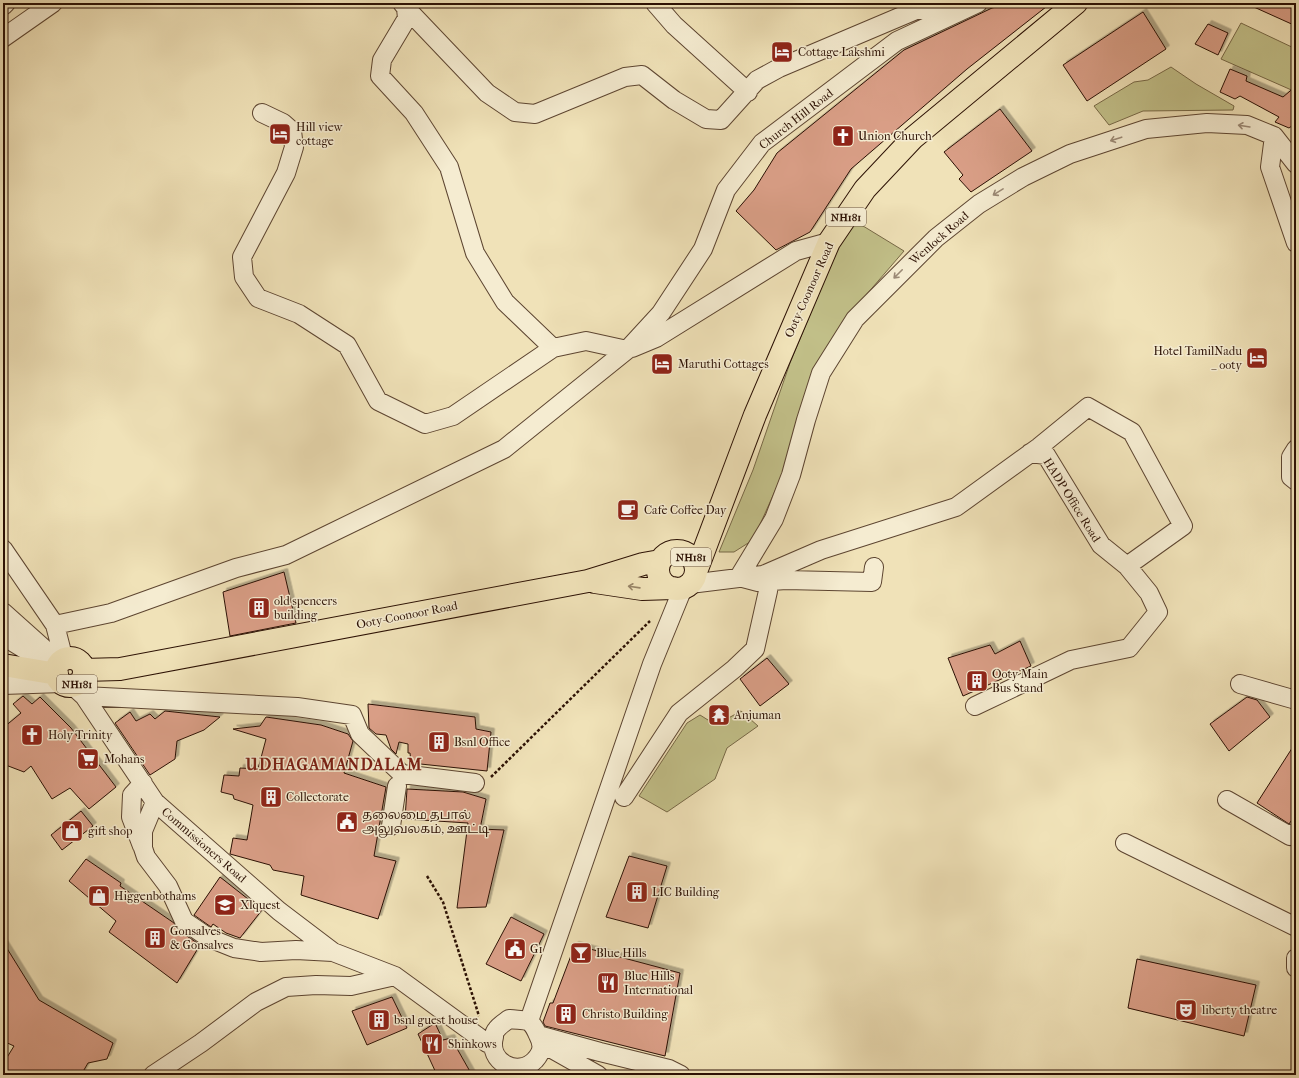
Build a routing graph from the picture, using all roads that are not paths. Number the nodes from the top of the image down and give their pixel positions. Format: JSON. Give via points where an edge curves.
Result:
{"nodes":[{"id":1,"x":6,"y":3,"type":"edge"},
{"id":2,"x":53,"y":3,"type":"edge"},
{"id":3,"x":655,"y":3,"type":"edge"},
{"id":4,"x":966,"y":3,"type":"edge"},
{"id":5,"x":978,"y":3,"type":"edge"},
{"id":6,"x":1076,"y":3,"type":"edge"},
{"id":7,"x":404,"y":5,"type":"edge"},
{"id":8,"x":3,"y":6,"type":"edge"},
{"id":9,"x":929,"y":6,"type":"edge"},
{"id":10,"x":3,"y":38,"type":"edge"},
{"id":11,"x":748,"y":92,"type":"junction"},
{"id":12,"x":262,"y":113,"type":"dead end"},
{"id":13,"x":1274,"y":136,"type":"junction"},
{"id":14,"x":1296,"y":164,"type":"edge"},
{"id":15,"x":829,"y":242,"type":"junction"},
{"id":16,"x":1296,"y":243,"type":"edge"},
{"id":17,"x":553,"y":348,"type":"junction"},
{"id":18,"x":627,"y":350,"type":"junction"},
{"id":19,"x":1296,"y":449,"type":"edge"},
{"id":20,"x":1030,"y":453,"type":"junction"},
{"id":21,"x":1296,"y":481,"type":"edge"},
{"id":22,"x":721,"y":505,"type":"junction"},
{"id":23,"x":3,"y":549,"type":"edge"},
{"id":24,"x":680,"y":551,"type":"junction"},
{"id":25,"x":660,"y":561,"type":"junction"},
{"id":26,"x":1127,"y":566,"type":"junction"},
{"id":27,"x":874,"y":568,"type":"dead end"},
{"id":28,"x":739,"y":577,"type":"junction"},
{"id":29,"x":588,"y":581,"type":"junction"},
{"id":30,"x":685,"y":582,"type":"junction"},
{"id":31,"x":768,"y":582,"type":"junction"},
{"id":32,"x":3,"y":612,"type":"edge"},
{"id":33,"x":55,"y":625,"type":"junction"},
{"id":34,"x":3,"y":636,"type":"edge"},
{"id":35,"x":3,"y":666,"type":"edge"},
{"id":36,"x":68,"y":675,"type":"junction"},
{"id":37,"x":1240,"y":684,"type":"dead end"},
{"id":38,"x":3,"y":685,"type":"edge"},
{"id":39,"x":1296,"y":700,"type":"edge"},
{"id":40,"x":975,"y":706,"type":"dead end"},
{"id":41,"x":143,"y":783,"type":"junction"},
{"id":42,"x":475,"y":783,"type":"dead end"},
{"id":43,"x":397,"y":786,"type":"dead end"},
{"id":44,"x":624,"y":797,"type":"dead end"},
{"id":45,"x":1227,"y":800,"type":"dead end"},
{"id":46,"x":155,"y":802,"type":"junction"},
{"id":47,"x":391,"y":826,"type":"dead end"},
{"id":48,"x":1296,"y":832,"type":"edge"},
{"id":49,"x":1125,"y":843,"type":"dead end"},
{"id":50,"x":143,"y":848,"type":"junction"},
{"id":51,"x":1296,"y":927,"type":"edge"},
{"id":52,"x":333,"y":952,"type":"junction"},
{"id":53,"x":1296,"y":958,"type":"edge"},
{"id":54,"x":1296,"y":968,"type":"edge"},
{"id":55,"x":395,"y":976,"type":"junction"},
{"id":56,"x":537,"y":1033,"type":"junction"},
{"id":57,"x":489,"y":1044,"type":"junction"},
{"id":58,"x":512,"y":1072,"type":"edge"},
{"id":59,"x":153,"y":1075,"type":"edge"},
{"id":60,"x":598,"y":1075,"type":"edge"},
{"id":61,"x":681,"y":1075,"type":"edge"}],
"edges":[{"from":1,"to":8,"type":"street"},
{"from":2,"to":10,"type":"street"},
{"from":3,"to":11,"type":"street","via":[[674,25]]},
{"from":4,"to":9,"type":"street","via":[[940,10]]},
{"from":5,"to":18,"type":"street","name":"Church Hill Road","via":[[896,42],[762,143],[726,190],[699,255],[661,314]]},
{"from":6,"to":15,"type":"highway","name":"Ooty-Coonoor Road","number":"NH181","via":[[913,138],[865,189]]},
{"from":7,"to":11,"type":"street","via":[[487,93],[515,112],[535,114],[625,77],[642,75],[674,100],[706,119],[721,120]]},
{"from":7,"to":17,"type":"street","via":[[406,18],[382,60],[380,76],[414,113],[449,167],[475,253],[505,302]]},
{"from":9,"to":11,"type":"street","via":[[779,68],[757,80]]},
{"from":12,"to":17,"type":"street","via":[[283,123],[292,131],[294,147],[286,173],[242,257],[244,277],[258,298],[299,314],[347,345],[378,400],[425,424],[453,416]]},
{"from":13,"to":14,"type":"street"},
{"from":13,"to":16,"type":"street","via":[[1270,167]]},
{"from":13,"to":28,"type":"street","name":"Wenlock Road","one_way":true,"via":[[1247,126],[1207,123],[1146,129],[1070,154],[1023,177],[979,204],[936,238],[855,319],[821,373],[791,475],[774,519]]},
{"from":15,"to":18,"type":"street","via":[[796,251],[656,338]]},
{"from":15,"to":22,"type":"highway","name":"Ooty-Coonoor Road","number":"NH181","via":[[755,415]]},
{"from":17,"to":18,"type":"street","via":[[586,341]]},
{"from":18,"to":33,"type":"street","via":[[504,449],[286,555],[236,568],[111,613]]},
{"from":19,"to":21,"type":"street","via":[[1291,457],[1291,477]]},
{"from":20,"to":26,"type":"street","name":"HADP Office Road","via":[[1046,455],[1100,545]]},
{"from":20,"to":26,"type":"street","via":[[1088,408],[1132,432],[1183,526]]},
{"from":20,"to":28,"type":"street","via":[[956,507],[821,550],[763,575]]},
{"from":22,"to":24,"type":"highway","number":"NH181"},
{"from":22,"to":30,"type":"highway","name":"Ooty-Coonoor Road","number":"NH181"},
{"from":23,"to":33,"type":"street"},
{"from":24,"to":25,"type":"highway","number":"NH181","via":[[668,553]]},
{"from":24,"to":30,"type":"highway","number":"NH181","via":[[690,555]]},
{"from":25,"to":29,"type":"highway","name":"Ooty-Coonoor Road","number":"NH181"},
{"from":25,"to":30,"type":"highway","number":"NH181","via":[[658,574],[663,582]]},
{"from":26,"to":40,"type":"street","name":"HADP Office Road","via":[[1149,593],[1158,612],[1129,648],[1071,660]]},
{"from":27,"to":31,"type":"street","via":[[872,582]]},
{"from":28,"to":30,"type":"street"},
{"from":28,"to":31,"type":"street"},
{"from":30,"to":29,"type":"highway","name":"Ooty-Coonoor Road","number":"NH181","one_way":true,"via":[[642,589]]},
{"from":29,"to":36,"type":"highway","name":"Ooty-Coonoor Road","number":"NH181","via":[[120,669]]},
{"from":30,"to":56,"type":"street","via":[[652,664]]},
{"from":31,"to":44,"type":"street","via":[[755,649],[679,713]]},
{"from":32,"to":36,"type":"street"},
{"from":33,"to":36,"type":"street"},
{"from":34,"to":36,"type":"street"},
{"from":35,"to":36,"type":"highway","name":"Ooty-Coonoor Road","number":"NH181"},
{"from":36,"to":38,"type":"street"},
{"from":36,"to":41,"type":"street","name":"Commissioners Road"},
{"from":36,"to":42,"type":"street","via":[[352,715],[360,734],[402,774]]},
{"from":37,"to":39,"type":"street"},
{"from":41,"to":46,"type":"street","name":"Commissioners Road"},
{"from":41,"to":50,"type":"street","via":[[132,795],[131,817]]},
{"from":43,"to":47,"type":"street"},
{"from":45,"to":48,"type":"street","via":[[1290,836]]},
{"from":46,"to":50,"type":"street","via":[[143,831]]},
{"from":46,"to":52,"type":"street","name":"Commissioners Road","via":[[279,911]]},
{"from":49,"to":51,"type":"street"},
{"from":50,"to":52,"type":"street","via":[[146,857],[168,886],[184,921],[209,938],[234,948],[261,952]]},
{"from":52,"to":55,"type":"street","name":"Commissioners Road"},
{"from":53,"to":54,"type":"street"},
{"from":55,"to":57,"type":"street","name":"Commissioners Road"},
{"from":55,"to":59,"type":"street","via":[[351,986],[286,987],[256,1002]]},
{"from":56,"to":57,"type":"street","via":[[509,1020],[496,1030]]},
{"from":56,"to":58,"type":"street","via":[[541,1053],[531,1065]]},
{"from":56,"to":60,"type":"street"},
{"from":56,"to":61,"type":"street","via":[[669,1069]]},
{"from":57,"to":58,"type":"street","via":[[495,1057]]}]}
